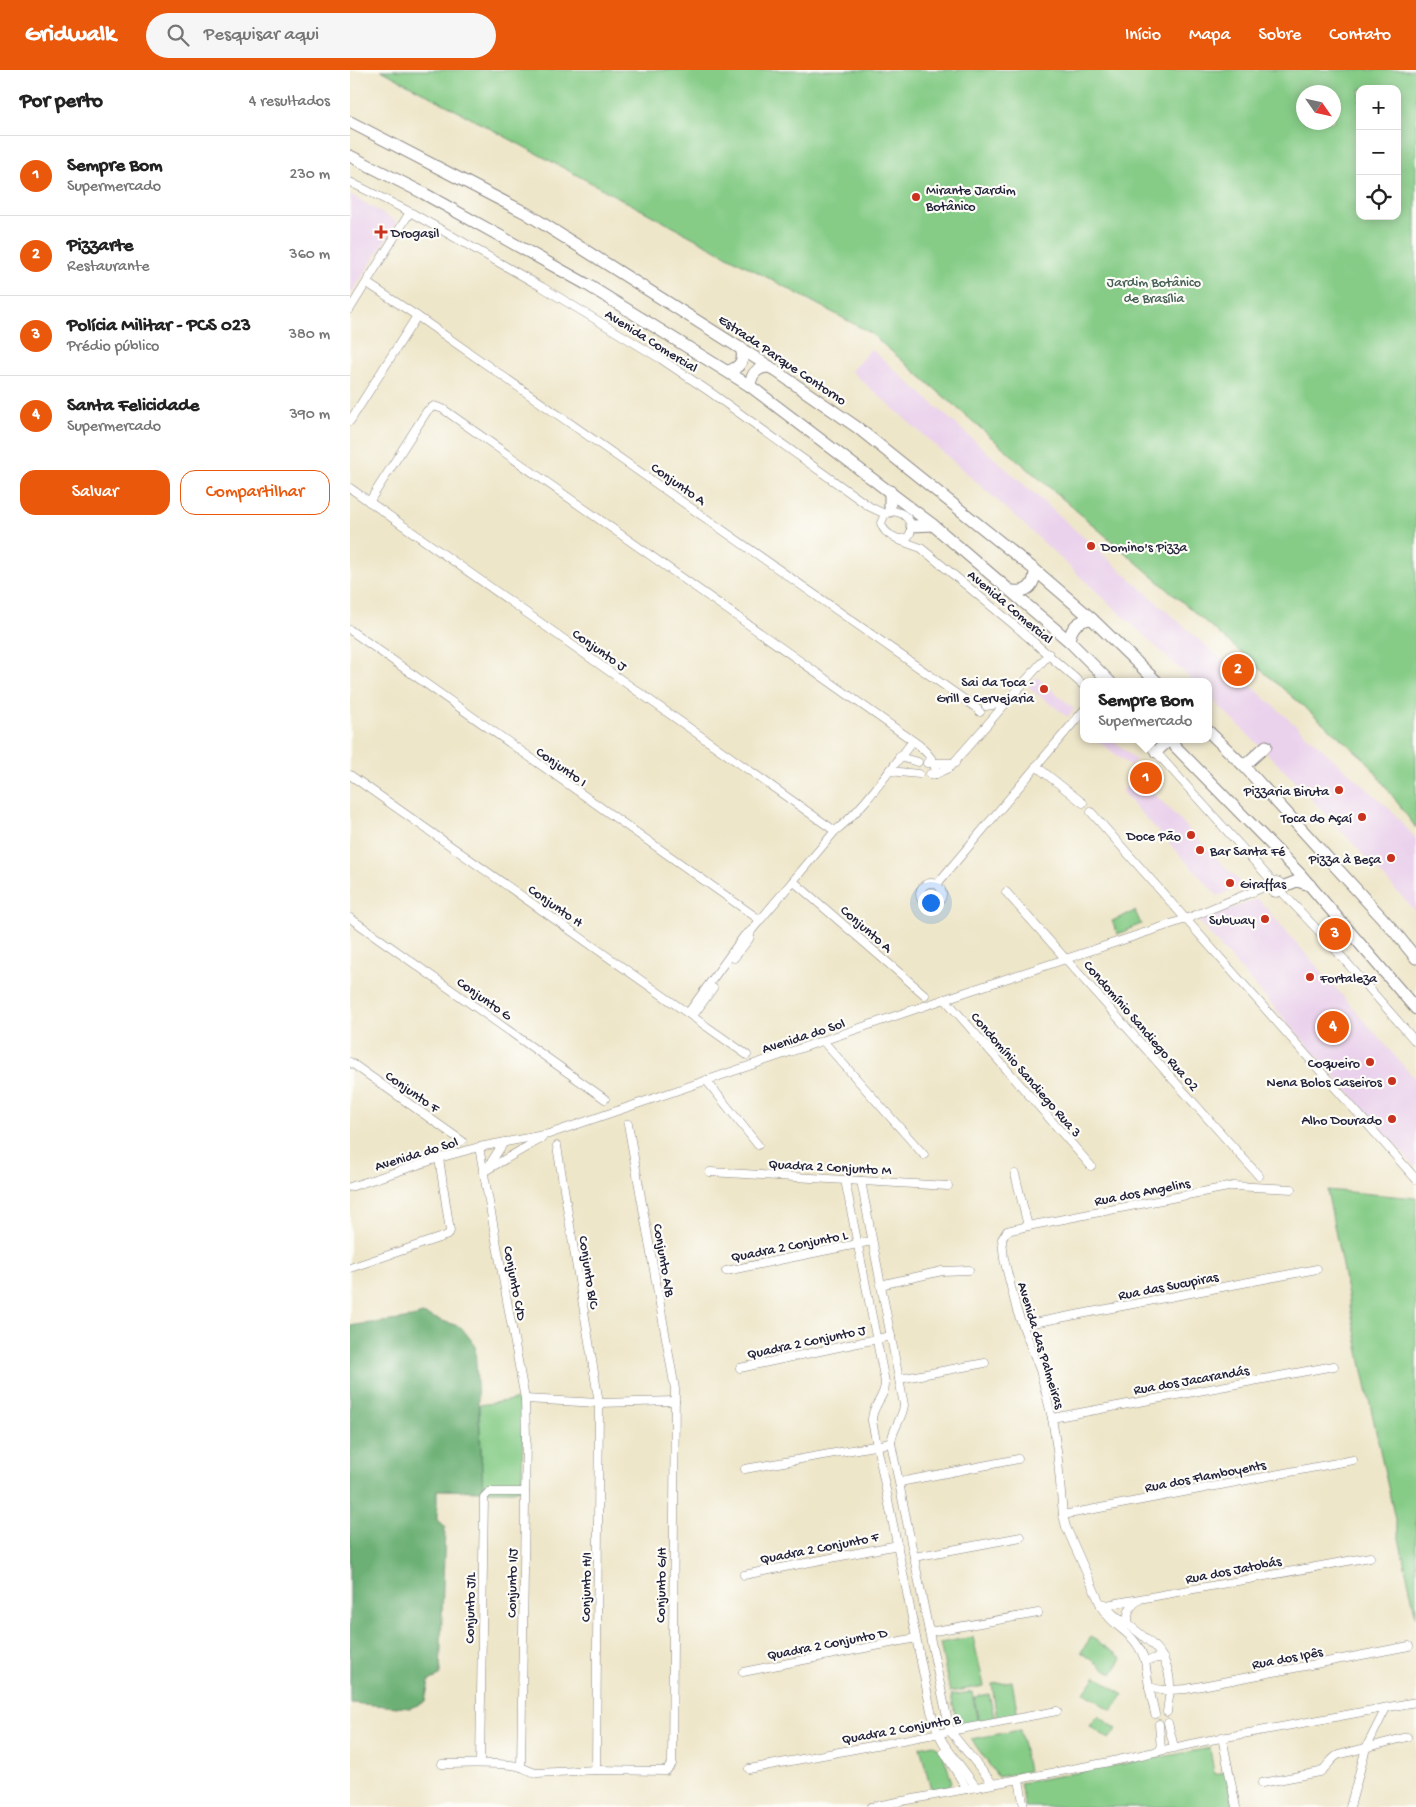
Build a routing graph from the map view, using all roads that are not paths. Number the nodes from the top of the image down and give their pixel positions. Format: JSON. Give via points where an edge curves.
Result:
{"nodes":[{"id":1,"x":350,"y":122,"type":"edge"},
{"id":2,"x":350,"y":156,"type":"edge"},
{"id":3,"x":350,"y":182,"type":"edge"},
{"id":4,"x":410,"y":212,"type":"junction"},
{"id":5,"x":366,"y":283,"type":"junction"},
{"id":6,"x":350,"y":309,"type":"edge"},
{"id":7,"x":417,"y":316,"type":"junction"},
{"id":8,"x":741,"y":348,"type":"junction"},
{"id":9,"x":770,"y":367,"type":"junction"},
{"id":10,"x":728,"y":371,"type":"junction"},
{"id":11,"x":750,"y":386,"type":"junction"},
{"id":12,"x":350,"y":421,"type":"edge"},
{"id":13,"x":350,"y":488,"type":"edge"},
{"id":14,"x":890,"y":491,"type":"junction"},
{"id":15,"x":369,"y":502,"type":"junction"},
{"id":16,"x":870,"y":507,"type":"junction"},
{"id":17,"x":888,"y":513,"type":"junction"},
{"id":18,"x":881,"y":523,"type":"junction"},
{"id":19,"x":933,"y":525,"type":"junction"},
{"id":20,"x":911,"y":532,"type":"junction"},
{"id":21,"x":899,"y":540,"type":"junction"},
{"id":22,"x":921,"y":548,"type":"junction"},
{"id":23,"x":1035,"y":570,"type":"junction"},
{"id":24,"x":1013,"y":591,"type":"junction"},
{"id":25,"x":1092,"y":619,"type":"junction"},
{"id":26,"x":350,"y":630,"type":"edge"},
{"id":27,"x":1069,"y":641,"type":"junction"},
{"id":28,"x":1049,"y":654,"type":"junction"},
{"id":29,"x":1106,"y":678,"type":"edge"},
{"id":30,"x":1153,"y":678,"type":"edge"},
{"id":31,"x":1080,"y":682,"type":"edge"},
{"id":32,"x":1005,"y":704,"type":"junction"},
{"id":33,"x":984,"y":711,"type":"junction"},
{"id":34,"x":1080,"y":715,"type":"edge"},
{"id":35,"x":1212,"y":735,"type":"edge"},
{"id":36,"x":913,"y":741,"type":"junction"},
{"id":37,"x":1146,"y":743,"type":"edge"},
{"id":38,"x":1166,"y":743,"type":"edge"},
{"id":39,"x":1172,"y":743,"type":"edge"},
{"id":40,"x":1266,"y":746,"type":"dead end"},
{"id":41,"x":1156,"y":752,"type":"junction"},
{"id":42,"x":899,"y":757,"type":"junction"},
{"id":43,"x":918,"y":762,"type":"dead end"},
{"id":44,"x":955,"y":762,"type":"junction"},
{"id":45,"x":931,"y":763,"type":"junction"},
{"id":46,"x":1036,"y":766,"type":"junction"},
{"id":47,"x":1244,"y":766,"type":"junction"},
{"id":48,"x":889,"y":771,"type":"junction"},
{"id":49,"x":918,"y":774,"type":"dead end"},
{"id":50,"x":350,"y":775,"type":"edge"},
{"id":51,"x":1083,"y":803,"type":"dead end"},
{"id":52,"x":1091,"y":812,"type":"dead end"},
{"id":53,"x":835,"y":831,"type":"junction"},
{"id":54,"x":1291,"y":864,"type":"junction"},
{"id":55,"x":793,"y":881,"type":"junction"},
{"id":56,"x":937,"y":884,"type":"dead end"},
{"id":57,"x":1310,"y":885,"type":"junction"},
{"id":58,"x":1276,"y":886,"type":"junction"},
{"id":59,"x":1006,"y":892,"type":"dead end"},
{"id":60,"x":350,"y":918,"type":"edge"},
{"id":61,"x":1186,"y":919,"type":"junction"},
{"id":62,"x":760,"y":920,"type":"junction"},
{"id":63,"x":1066,"y":958,"type":"junction"},
{"id":64,"x":1416,"y":958,"type":"edge"},
{"id":65,"x":925,"y":995,"type":"dead end"},
{"id":66,"x":945,"y":999,"type":"junction"},
{"id":67,"x":1416,"y":1009,"type":"edge"},
{"id":68,"x":690,"y":1015,"type":"junction"},
{"id":69,"x":823,"y":1041,"type":"junction"},
{"id":70,"x":1416,"y":1042,"type":"edge"},
{"id":71,"x":747,"y":1055,"type":"dead end"},
{"id":72,"x":350,"y":1062,"type":"edge"},
{"id":73,"x":706,"y":1080,"type":"junction"},
{"id":74,"x":605,"y":1099,"type":"dead end"},
{"id":75,"x":628,"y":1124,"type":"dead end"},
{"id":76,"x":549,"y":1134,"type":"junction"},
{"id":77,"x":462,"y":1141,"type":"dead end"},
{"id":78,"x":508,"y":1141,"type":"junction"},
{"id":79,"x":758,"y":1145,"type":"dead end"},
{"id":80,"x":557,"y":1146,"type":"dead end"},
{"id":81,"x":479,"y":1147,"type":"junction"},
{"id":82,"x":511,"y":1155,"type":"junction"},
{"id":83,"x":924,"y":1155,"type":"dead end"},
{"id":84,"x":439,"y":1158,"type":"junction"},
{"id":85,"x":1091,"y":1166,"type":"dead end"},
{"id":86,"x":485,"y":1170,"type":"junction"},
{"id":87,"x":710,"y":1172,"type":"dead end"},
{"id":88,"x":1015,"y":1174,"type":"dead end"},
{"id":89,"x":1259,"y":1176,"type":"dead end"},
{"id":90,"x":1416,"y":1179,"type":"edge"},
{"id":91,"x":845,"y":1180,"type":"junction"},
{"id":92,"x":861,"y":1181,"type":"junction"},
{"id":93,"x":948,"y":1186,"type":"dead end"},
{"id":94,"x":350,"y":1187,"type":"edge"},
{"id":95,"x":1292,"y":1189,"type":"dead end"},
{"id":96,"x":1028,"y":1226,"type":"junction"},
{"id":97,"x":1002,"y":1239,"type":"joint"},
{"id":98,"x":872,"y":1242,"type":"junction"},
{"id":99,"x":858,"y":1244,"type":"junction"},
{"id":100,"x":350,"y":1268,"type":"edge"},
{"id":101,"x":1317,"y":1269,"type":"dead end"},
{"id":102,"x":726,"y":1270,"type":"dead end"},
{"id":103,"x":969,"y":1270,"type":"dead end"},
{"id":104,"x":880,"y":1285,"type":"junction"},
{"id":105,"x":1023,"y":1325,"type":"junction"},
{"id":106,"x":891,"y":1336,"type":"junction"},
{"id":107,"x":876,"y":1339,"type":"junction"},
{"id":108,"x":984,"y":1363,"type":"dead end"},
{"id":109,"x":1334,"y":1366,"type":"dead end"},
{"id":110,"x":740,"y":1368,"type":"dead end"},
{"id":111,"x":899,"y":1379,"type":"junction"},
{"id":112,"x":525,"y":1399,"type":"junction"},
{"id":113,"x":675,"y":1401,"type":"junction"},
{"id":114,"x":599,"y":1403,"type":"junction"},
{"id":115,"x":1052,"y":1418,"type":"junction"},
{"id":116,"x":891,"y":1443,"type":"junction"},
{"id":117,"x":878,"y":1445,"type":"junction"},
{"id":118,"x":1018,"y":1459,"type":"dead end"},
{"id":119,"x":1353,"y":1460,"type":"dead end"},
{"id":120,"x":745,"y":1470,"type":"dead end"},
{"id":121,"x":900,"y":1482,"type":"junction"},
{"id":122,"x":525,"y":1492,"type":"junction"},
{"id":123,"x":906,"y":1515,"type":"junction"},
{"id":124,"x":1063,"y":1515,"type":"junction"},
{"id":125,"x":892,"y":1518,"type":"junction"},
{"id":126,"x":1021,"y":1537,"type":"dead end"},
{"id":127,"x":898,"y":1545,"type":"junction"},
{"id":128,"x":1370,"y":1556,"type":"dead end"},
{"id":129,"x":914,"y":1557,"type":"junction"},
{"id":130,"x":744,"y":1575,"type":"dead end"},
{"id":131,"x":922,"y":1598,"type":"junction"},
{"id":132,"x":909,"y":1600,"type":"junction"},
{"id":133,"x":1136,"y":1601,"type":"junction"},
{"id":134,"x":1104,"y":1606,"type":"junction"},
{"id":135,"x":1038,"y":1613,"type":"dead end"},
{"id":136,"x":1129,"y":1626,"type":"junction"},
{"id":137,"x":928,"y":1632,"type":"junction"},
{"id":138,"x":916,"y":1638,"type":"junction"},
{"id":139,"x":1409,"y":1646,"type":"dead end"},
{"id":140,"x":1164,"y":1658,"type":"junction"},
{"id":141,"x":1145,"y":1661,"type":"junction"},
{"id":142,"x":743,"y":1672,"type":"dead end"},
{"id":143,"x":1149,"y":1687,"type":"junction"},
{"id":144,"x":1170,"y":1690,"type":"junction"},
{"id":145,"x":1416,"y":1702,"type":"edge"},
{"id":146,"x":1386,"y":1708,"type":"junction"},
{"id":147,"x":1056,"y":1711,"type":"dead end"},
{"id":148,"x":1167,"y":1712,"type":"dead end"},
{"id":149,"x":1155,"y":1714,"type":"dead end"},
{"id":150,"x":950,"y":1731,"type":"junction"},
{"id":151,"x":938,"y":1734,"type":"junction"},
{"id":152,"x":1222,"y":1737,"type":"junction"},
{"id":153,"x":1407,"y":1737,"type":"dead end"},
{"id":154,"x":1174,"y":1747,"type":"junction"},
{"id":155,"x":1366,"y":1748,"type":"junction"},
{"id":156,"x":1161,"y":1750,"type":"junction"},
{"id":157,"x":480,"y":1763,"type":"junction"},
{"id":158,"x":442,"y":1764,"type":"dead end"},
{"id":159,"x":521,"y":1767,"type":"junction"},
{"id":160,"x":750,"y":1769,"type":"dead end"},
{"id":161,"x":596,"y":1770,"type":"junction"},
{"id":162,"x":1018,"y":1780,"type":"junction"},
{"id":163,"x":1262,"y":1783,"type":"dead end"},
{"id":164,"x":993,"y":1784,"type":"junction"},
{"id":165,"x":976,"y":1787,"type":"junction"},
{"id":166,"x":966,"y":1789,"type":"junction"},
{"id":167,"x":871,"y":1807,"type":"edge"},
{"id":168,"x":1024,"y":1807,"type":"edge"},
{"id":169,"x":1236,"y":1807,"type":"edge"},
{"id":170,"x":1350,"y":1807,"type":"edge"}],
"edges":[{"from":1,"to":8,"type":"highway","name":"Estrada Parque Contorno","via":[[526,212]]},
{"from":2,"to":10,"type":"highway","via":[[586,284]]},
{"from":3,"to":4,"type":"street","name":"Avenida Comercial"},
{"from":4,"to":5,"type":"street"},
{"from":4,"to":16,"type":"street","name":"Avenida Comercial","via":[[661,359]]},
{"from":5,"to":6,"type":"street"},
{"from":5,"to":7,"type":"street","name":"Conjunto A"},
{"from":7,"to":12,"type":"street"},
{"from":7,"to":33,"type":"street","name":"Conjunto A"},
{"from":8,"to":9,"type":"highway","name":"Estrada Parque Contorno"},
{"from":8,"to":10,"type":"highway","via":[[743,360],[735,370]]},
{"from":9,"to":11,"type":"highway","via":[[757,370],[752,375]]},
{"from":9,"to":23,"type":"highway","name":"Estrada Parque Contorno","via":[[858,428]]},
{"from":10,"to":11,"type":"highway"},
{"from":11,"to":14,"type":"highway"},
{"from":13,"to":15,"type":"street","name":"Conjunto J"},
{"from":14,"to":17,"type":"highway"},
{"from":14,"to":19,"type":"highway"},
{"from":15,"to":36,"type":"street","via":[[427,411],[434,406],[443,409]]},
{"from":15,"to":53,"type":"street","name":"Conjunto J"},
{"from":16,"to":17,"type":"street","name":"Avenida Comercial"},
{"from":16,"to":18,"type":"street","name":"Avenida Comercial"},
{"from":17,"to":18,"type":"street"},
{"from":17,"to":20,"type":"street","name":"Avenida Comercial","via":[[906,516]]},
{"from":18,"to":21,"type":"street","name":"Avenida Comercial","via":[[886,532]]},
{"from":19,"to":20,"type":"highway"},
{"from":19,"to":24,"type":"highway"},
{"from":20,"to":21,"type":"street"},
{"from":20,"to":22,"type":"street","name":"Avenida Comercial"},
{"from":21,"to":22,"type":"street","name":"Avenida Comercial"},
{"from":22,"to":28,"type":"street","name":"Avenida Comercial"},
{"from":23,"to":24,"type":"highway","via":[[1029,588]]},
{"from":23,"to":25,"type":"highway","name":"Estrada Parque Contorno"},
{"from":24,"to":27,"type":"highway"},
{"from":25,"to":27,"type":"highway","via":[[1079,622]]},
{"from":25,"to":30,"type":"highway","name":"Estrada Parque Contorno"},
{"from":26,"to":62,"type":"street","name":"Conjunto I"},
{"from":27,"to":29,"type":"highway"},
{"from":28,"to":31,"type":"street","name":"Avenida Comercial"},
{"from":28,"to":32,"type":"street"},
{"from":32,"to":33,"type":"street"},
{"from":32,"to":33,"type":"street"},
{"from":33,"to":44,"type":"street"},
{"from":34,"to":46,"type":"street"},
{"from":35,"to":47,"type":"highway"},
{"from":36,"to":42,"type":"street"},
{"from":36,"to":45,"type":"street","via":[[932,758]]},
{"from":37,"to":41,"type":"street"},
{"from":38,"to":41,"type":"highway"},
{"from":39,"to":54,"type":"highway"},
{"from":40,"to":47,"type":"highway"},
{"from":41,"to":58,"type":"street"},
{"from":42,"to":43,"type":"street"},
{"from":42,"to":48,"type":"street"},
{"from":44,"to":45,"type":"street"},
{"from":44,"to":45,"type":"street","via":[[933,774]]},
{"from":46,"to":51,"type":"street"},
{"from":46,"to":56,"type":"street"},
{"from":47,"to":64,"type":"highway"},
{"from":48,"to":49,"type":"street"},
{"from":48,"to":53,"type":"street"},
{"from":50,"to":68,"type":"street","name":"Conjunto H"},
{"from":52,"to":61,"type":"street"},
{"from":53,"to":55,"type":"street"},
{"from":54,"to":57,"type":"highway"},
{"from":54,"to":58,"type":"highway","via":[[1287,875]]},
{"from":55,"to":62,"type":"street"},
{"from":55,"to":65,"type":"street","name":"Conjunto A"},
{"from":57,"to":58,"type":"highway","via":[[1298,881]]},
{"from":57,"to":67,"type":"highway"},
{"from":58,"to":61,"type":"street","name":"Avenida do Sol"},
{"from":58,"to":70,"type":"street"},
{"from":59,"to":63,"type":"street","name":"Condomínio Sandiego Rua 02"},
{"from":60,"to":74,"type":"street","name":"Conjunto G"},
{"from":61,"to":63,"type":"street","name":"Avenida do Sol"},
{"from":61,"to":90,"type":"street"},
{"from":62,"to":68,"type":"street","via":[[744,936]]},
{"from":63,"to":66,"type":"street","name":"Avenida do Sol"},
{"from":63,"to":89,"type":"street","name":"Condomínio Sandiego Rua 02"},
{"from":66,"to":69,"type":"street","name":"Avenida do Sol"},
{"from":66,"to":85,"type":"street","name":"Condomínio Sandiego Rua 3"},
{"from":68,"to":71,"type":"street","name":"Conjunto H"},
{"from":69,"to":73,"type":"street","name":"Avenida do Sol"},
{"from":69,"to":83,"type":"street"},
{"from":72,"to":77,"type":"street","name":"Conjunto F"},
{"from":73,"to":76,"type":"street","name":"Avenida do Sol"},
{"from":73,"to":79,"type":"street"},
{"from":75,"to":113,"type":"street","name":"Conjunto A/B"},
{"from":76,"to":78,"type":"street","name":"Avenida do Sol"},
{"from":76,"to":82,"type":"street"},
{"from":78,"to":81,"type":"street","name":"Avenida do Sol"},
{"from":78,"to":82,"type":"street","via":[[514,1149]]},
{"from":78,"to":86,"type":"street"},
{"from":80,"to":114,"type":"street","name":"Conjunto B/C"},
{"from":81,"to":84,"type":"street","name":"Avenida do Sol"},
{"from":81,"to":86,"type":"street","name":"Conjunto C/D"},
{"from":82,"to":86,"type":"street"},
{"from":84,"to":94,"type":"street","name":"Avenida do Sol"},
{"from":84,"to":100,"type":"street","via":[[450,1233]]},
{"from":86,"to":112,"type":"street","name":"Conjunto C/D"},
{"from":87,"to":91,"type":"street","name":"Quadra 2 Conjunto M"},
{"from":88,"to":96,"type":"street"},
{"from":91,"to":92,"type":"street","name":"Quadra 2 Conjunto M"},
{"from":91,"to":99,"type":"street"},
{"from":92,"to":93,"type":"street","name":"Quadra 2 Conjunto M"},
{"from":92,"to":98,"type":"street"},
{"from":95,"to":96,"type":"street","name":"Rua dos Angelins","via":[[1233,1186]]},
{"from":96,"to":97,"type":"street","name":"Rua dos Angelins","via":[[1007,1231]]},
{"from":97,"to":105,"type":"street","name":"Avenida das Palmeiras","via":[[1013,1298]]},
{"from":98,"to":99,"type":"street","name":"Quadra 2 Conjunto L"},
{"from":98,"to":104,"type":"street"},
{"from":99,"to":102,"type":"street","name":"Quadra 2 Conjunto L"},
{"from":99,"to":107,"type":"street"},
{"from":101,"to":105,"type":"street","name":"Rua das Sucupiras"},
{"from":103,"to":104,"type":"street","via":[[942,1271]]},
{"from":104,"to":106,"type":"street"},
{"from":105,"to":115,"type":"street","name":"Avenida das Palmeiras"},
{"from":106,"to":107,"type":"street","name":"Quadra 2 Conjunto J"},
{"from":106,"to":111,"type":"street"},
{"from":107,"to":110,"type":"street","name":"Quadra 2 Conjunto J"},
{"from":107,"to":117,"type":"street","via":[[885,1387],[872,1415]]},
{"from":108,"to":111,"type":"street"},
{"from":109,"to":115,"type":"street","name":"Rua dos Jacarandás"},
{"from":111,"to":116,"type":"street","via":[[904,1405]]},
{"from":112,"to":114,"type":"street"},
{"from":112,"to":122,"type":"street","name":"Conjunto I/J"},
{"from":113,"to":114,"type":"street"},
{"from":113,"to":161,"type":"street","name":"Conjunto G/H","via":[[672,1764],[666,1772]]},
{"from":114,"to":161,"type":"street","name":"Conjunto H/I"},
{"from":115,"to":124,"type":"street","name":"Avenida das Palmeiras"},
{"from":116,"to":117,"type":"street"},
{"from":116,"to":121,"type":"street"},
{"from":117,"to":120,"type":"street"},
{"from":117,"to":125,"type":"street"},
{"from":118,"to":121,"type":"street"},
{"from":119,"to":124,"type":"street","name":"Rua dos Flamboyents"},
{"from":121,"to":123,"type":"street"},
{"from":122,"to":157,"type":"street","name":"Conjunto J/L","via":[[489,1492],[484,1497]]},
{"from":122,"to":159,"type":"street","name":"Conjunto I/J"},
{"from":123,"to":125,"type":"street"},
{"from":123,"to":129,"type":"street"},
{"from":124,"to":134,"type":"street","name":"Avenida das Palmeiras"},
{"from":125,"to":127,"type":"street"},
{"from":126,"to":129,"type":"street"},
{"from":127,"to":130,"type":"street","name":"Quadra 2 Conjunto F"},
{"from":127,"to":132,"type":"street"},
{"from":128,"to":133,"type":"street","name":"Rua dos Jatobás"},
{"from":129,"to":131,"type":"street"},
{"from":131,"to":132,"type":"street"},
{"from":131,"to":137,"type":"street"},
{"from":132,"to":138,"type":"street"},
{"from":133,"to":134,"type":"street","name":"Rua dos Jatobás"},
{"from":133,"to":136,"type":"street","via":[[1128,1615]]},
{"from":134,"to":136,"type":"street","name":"Avenida das Palmeiras"},
{"from":134,"to":141,"type":"street","name":"Avenida das Palmeiras","via":[[1112,1620],[1134,1639]]},
{"from":135,"to":137,"type":"street"},
{"from":136,"to":140,"type":"street","name":"Avenida das Palmeiras","via":[[1154,1645]]},
{"from":137,"to":150,"type":"street"},
{"from":138,"to":142,"type":"street","name":"Quadra 2 Conjunto D"},
{"from":138,"to":151,"type":"street"},
{"from":139,"to":144,"type":"street","name":"Rua dos Ipês"},
{"from":140,"to":141,"type":"street"},
{"from":140,"to":144,"type":"street","name":"Avenida das Palmeiras","via":[[1170,1676]]},
{"from":141,"to":143,"type":"street","name":"Avenida das Palmeiras"},
{"from":143,"to":144,"type":"street"},
{"from":143,"to":149,"type":"street","name":"Avenida das Palmeiras"},
{"from":144,"to":148,"type":"street","name":"Avenida das Palmeiras"},
{"from":145,"to":146,"type":"street"},
{"from":146,"to":152,"type":"street"},
{"from":146,"to":155,"type":"street"},
{"from":147,"to":150,"type":"street","name":"Quadra 2 Conjunto B"},
{"from":150,"to":151,"type":"street","name":"Quadra 2 Conjunto B"},
{"from":150,"to":164,"type":"street"},
{"from":151,"to":160,"type":"street","name":"Quadra 2 Conjunto B"},
{"from":151,"to":165,"type":"street"},
{"from":151,"to":166,"type":"street"},
{"from":152,"to":154,"type":"street"},
{"from":152,"to":169,"type":"street"},
{"from":153,"to":155,"type":"street"},
{"from":154,"to":156,"type":"street"},
{"from":154,"to":156,"type":"street","via":[[1168,1724],[1159,1726]]},
{"from":155,"to":163,"type":"street","via":[[1332,1758],[1326,1769],[1320,1772]]},
{"from":155,"to":170,"type":"street"},
{"from":156,"to":162,"type":"street"},
{"from":157,"to":158,"type":"street"},
{"from":157,"to":159,"type":"street"},
{"from":159,"to":161,"type":"street","via":[[537,1773]]},
{"from":162,"to":164,"type":"street"},
{"from":162,"to":168,"type":"street"},
{"from":164,"to":165,"type":"street"},
{"from":165,"to":166,"type":"street"},
{"from":166,"to":167,"type":"street"}]}
